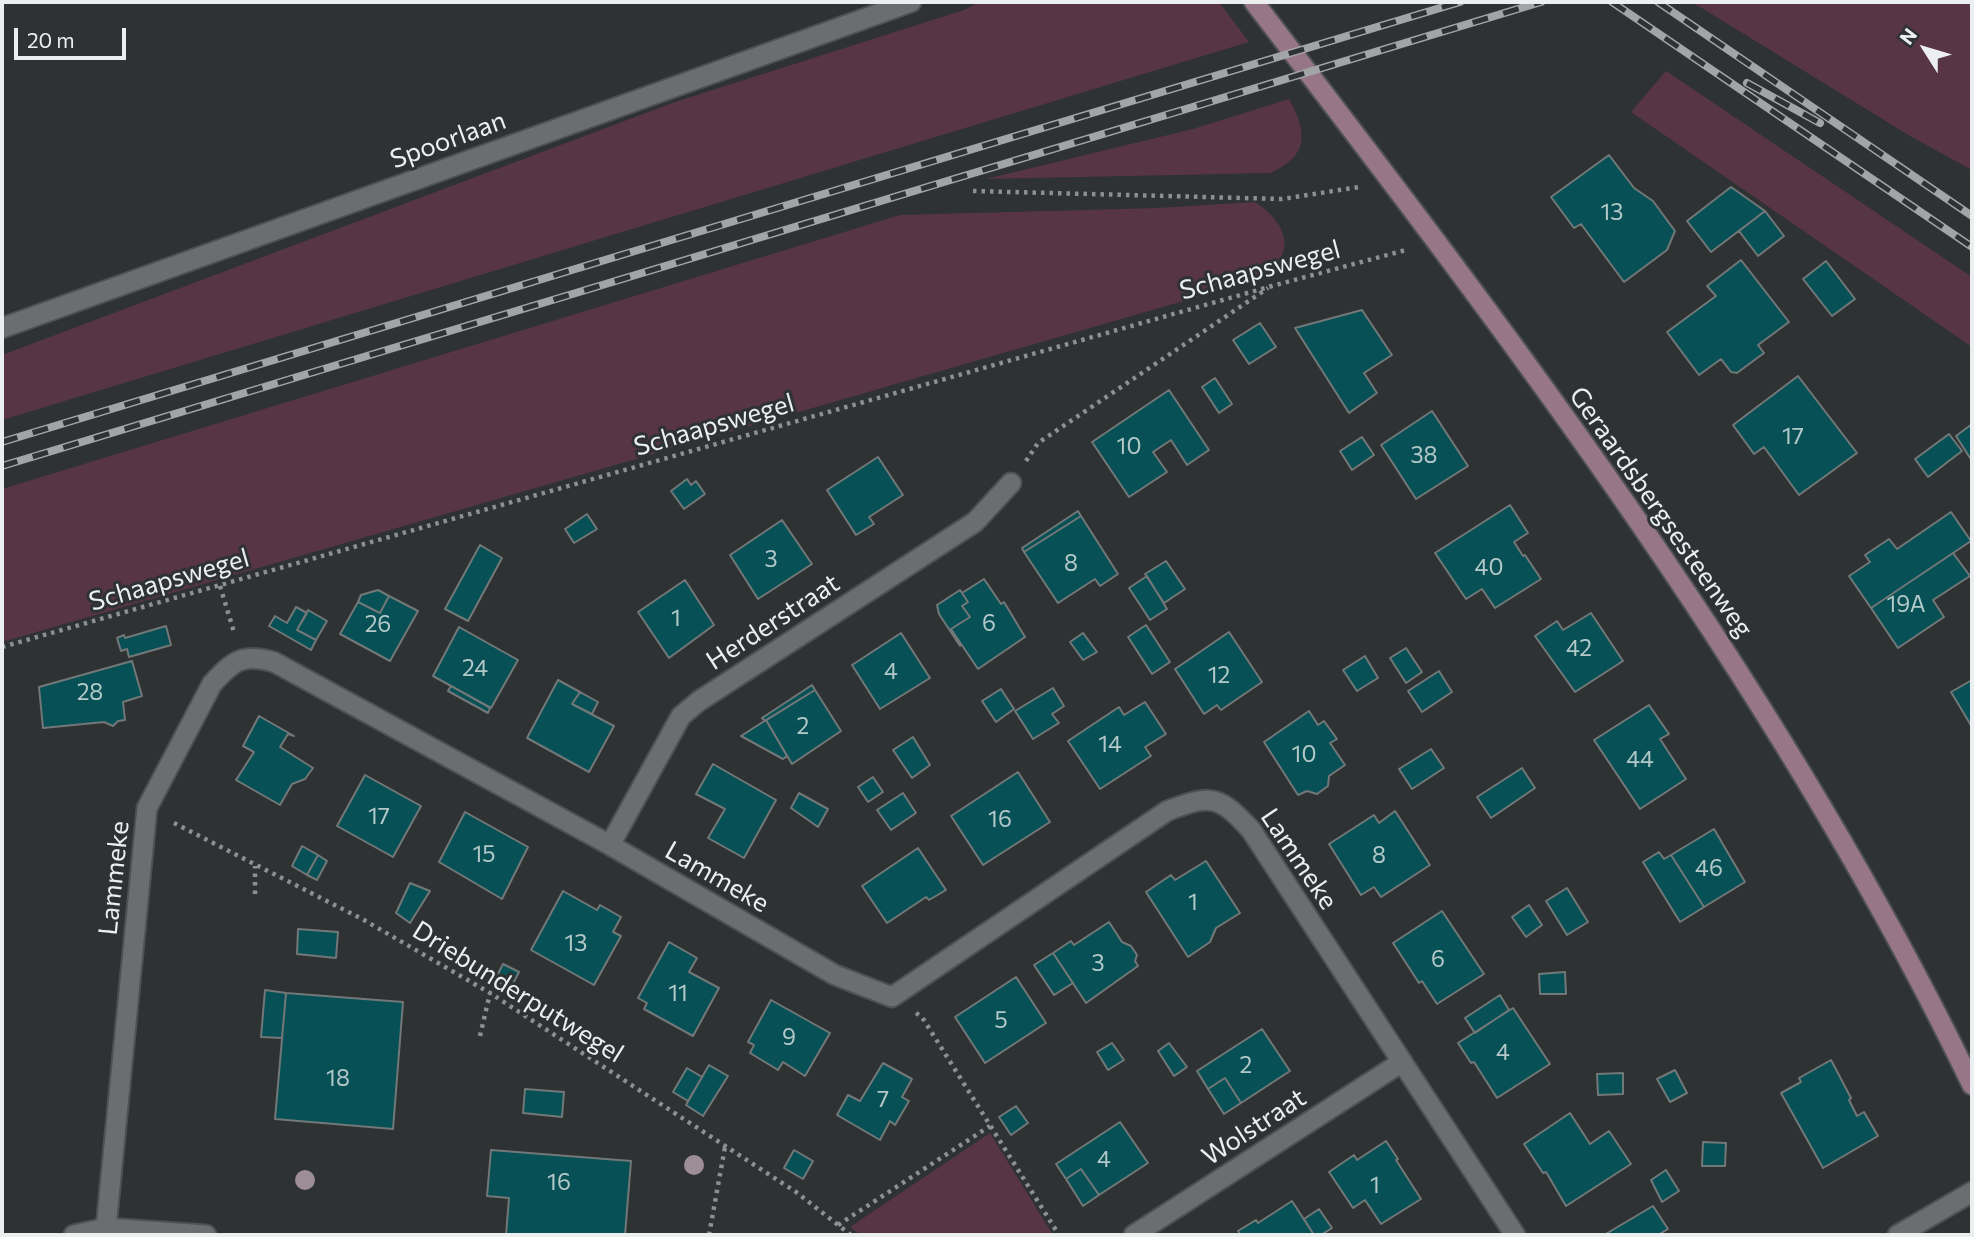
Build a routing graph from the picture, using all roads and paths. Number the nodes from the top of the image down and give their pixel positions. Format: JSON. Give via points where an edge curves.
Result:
{"nodes":[{"id":1,"x":911,"y":2,"type":"edge"},
{"id":2,"x":1254,"y":2,"type":"edge"},
{"id":3,"x":1392,"y":181,"type":"junction"},
{"id":4,"x":973,"y":191,"type":"dead end"},
{"id":5,"x":1437,"y":240,"type":"junction"},
{"id":6,"x":1272,"y":286,"type":"junction"},
{"id":7,"x":2,"y":328,"type":"edge"},
{"id":8,"x":1011,"y":483,"type":"joint"},
{"id":9,"x":220,"y":586,"type":"junction"},
{"id":10,"x":2,"y":648,"type":"edge"},
{"id":11,"x":243,"y":658,"type":"junction"},
{"id":12,"x":147,"y":808,"type":"junction"},
{"id":13,"x":610,"y":845,"type":"junction"},
{"id":14,"x":255,"y":866,"type":"junction"},
{"id":15,"x":255,"y":894,"type":"dead end"},
{"id":16,"x":490,"y":993,"type":"junction"},
{"id":17,"x":892,"y":997,"type":"junction"},
{"id":18,"x":480,"y":1035,"type":"dead end"},
{"id":19,"x":1402,"y":1062,"type":"junction"},
{"id":20,"x":1972,"y":1085,"type":"edge"},
{"id":21,"x":990,"y":1126,"type":"junction"},
{"id":22,"x":725,"y":1146,"type":"junction"},
{"id":23,"x":1972,"y":1192,"type":"edge"},
{"id":24,"x":838,"y":1225,"type":"junction"},
{"id":25,"x":106,"y":1228,"type":"junction"},
{"id":26,"x":74,"y":1235,"type":"edge"},
{"id":27,"x":206,"y":1235,"type":"edge"},
{"id":28,"x":709,"y":1235,"type":"edge"},
{"id":29,"x":851,"y":1235,"type":"edge"},
{"id":30,"x":1059,"y":1235,"type":"edge"},
{"id":31,"x":1134,"y":1235,"type":"edge"},
{"id":32,"x":1515,"y":1235,"type":"edge"},
{"id":33,"x":1898,"y":1235,"type":"edge"}],
"edges":[{"from":1,"to":7,"type":"street","name":"Spoorlaan"},
{"from":2,"to":3,"type":"main road","name":"Geraardsbergsesteenweg"},
{"from":3,"to":4,"type":"path","via":[[1282,199]]},
{"from":3,"to":5,"type":"main road","name":"Geraardsbergsesteenweg"},
{"from":5,"to":6,"type":"path","name":"Schaapswegel"},
{"from":5,"to":20,"type":"main road","name":"Geraardsbergsesteenweg","via":[[1644,531],[1765,711],[1863,876]]},
{"from":6,"to":8,"type":"path","via":[[1038,443]]},
{"from":6,"to":9,"type":"path","name":"Schaapswegel"},
{"from":8,"to":13,"type":"street","name":"Herderstraat","via":[[975,522],[681,716]]},
{"from":9,"to":10,"type":"path","name":"Schaapswegel"},
{"from":9,"to":11,"type":"path"},
{"from":11,"to":12,"type":"street","name":"Lammeke","via":[[212,684]]},
{"from":11,"to":13,"type":"street","name":"Lammeke","via":[[274,662]]},
{"from":12,"to":14,"type":"path","name":"Driebunderputwegel"},
{"from":12,"to":25,"type":"street","name":"Lammeke"},
{"from":13,"to":17,"type":"street","name":"Lammeke","via":[[835,975]]},
{"from":14,"to":15,"type":"path"},
{"from":14,"to":16,"type":"path","name":"Driebunderputwegel","via":[[364,920]]},
{"from":16,"to":18,"type":"path"},
{"from":16,"to":22,"type":"path","name":"Driebunderputwegel"},
{"from":17,"to":19,"type":"street","name":"Lammeke","via":[[1167,811],[1214,799],[1251,830]]},
{"from":17,"to":21,"type":"path","via":[[922,1017]]},
{"from":19,"to":31,"type":"street","name":"Wolstraat"},
{"from":19,"to":32,"type":"street","name":"Lammeke"},
{"from":21,"to":24,"type":"path"},
{"from":21,"to":30,"type":"path"},
{"from":22,"to":24,"type":"path","name":"Driebunderputwegel"},
{"from":22,"to":28,"type":"path"},
{"from":23,"to":33,"type":"street"},
{"from":24,"to":29,"type":"path","name":"Driebunderputwegel"},
{"from":25,"to":26,"type":"street"},
{"from":25,"to":27,"type":"street"}]}
